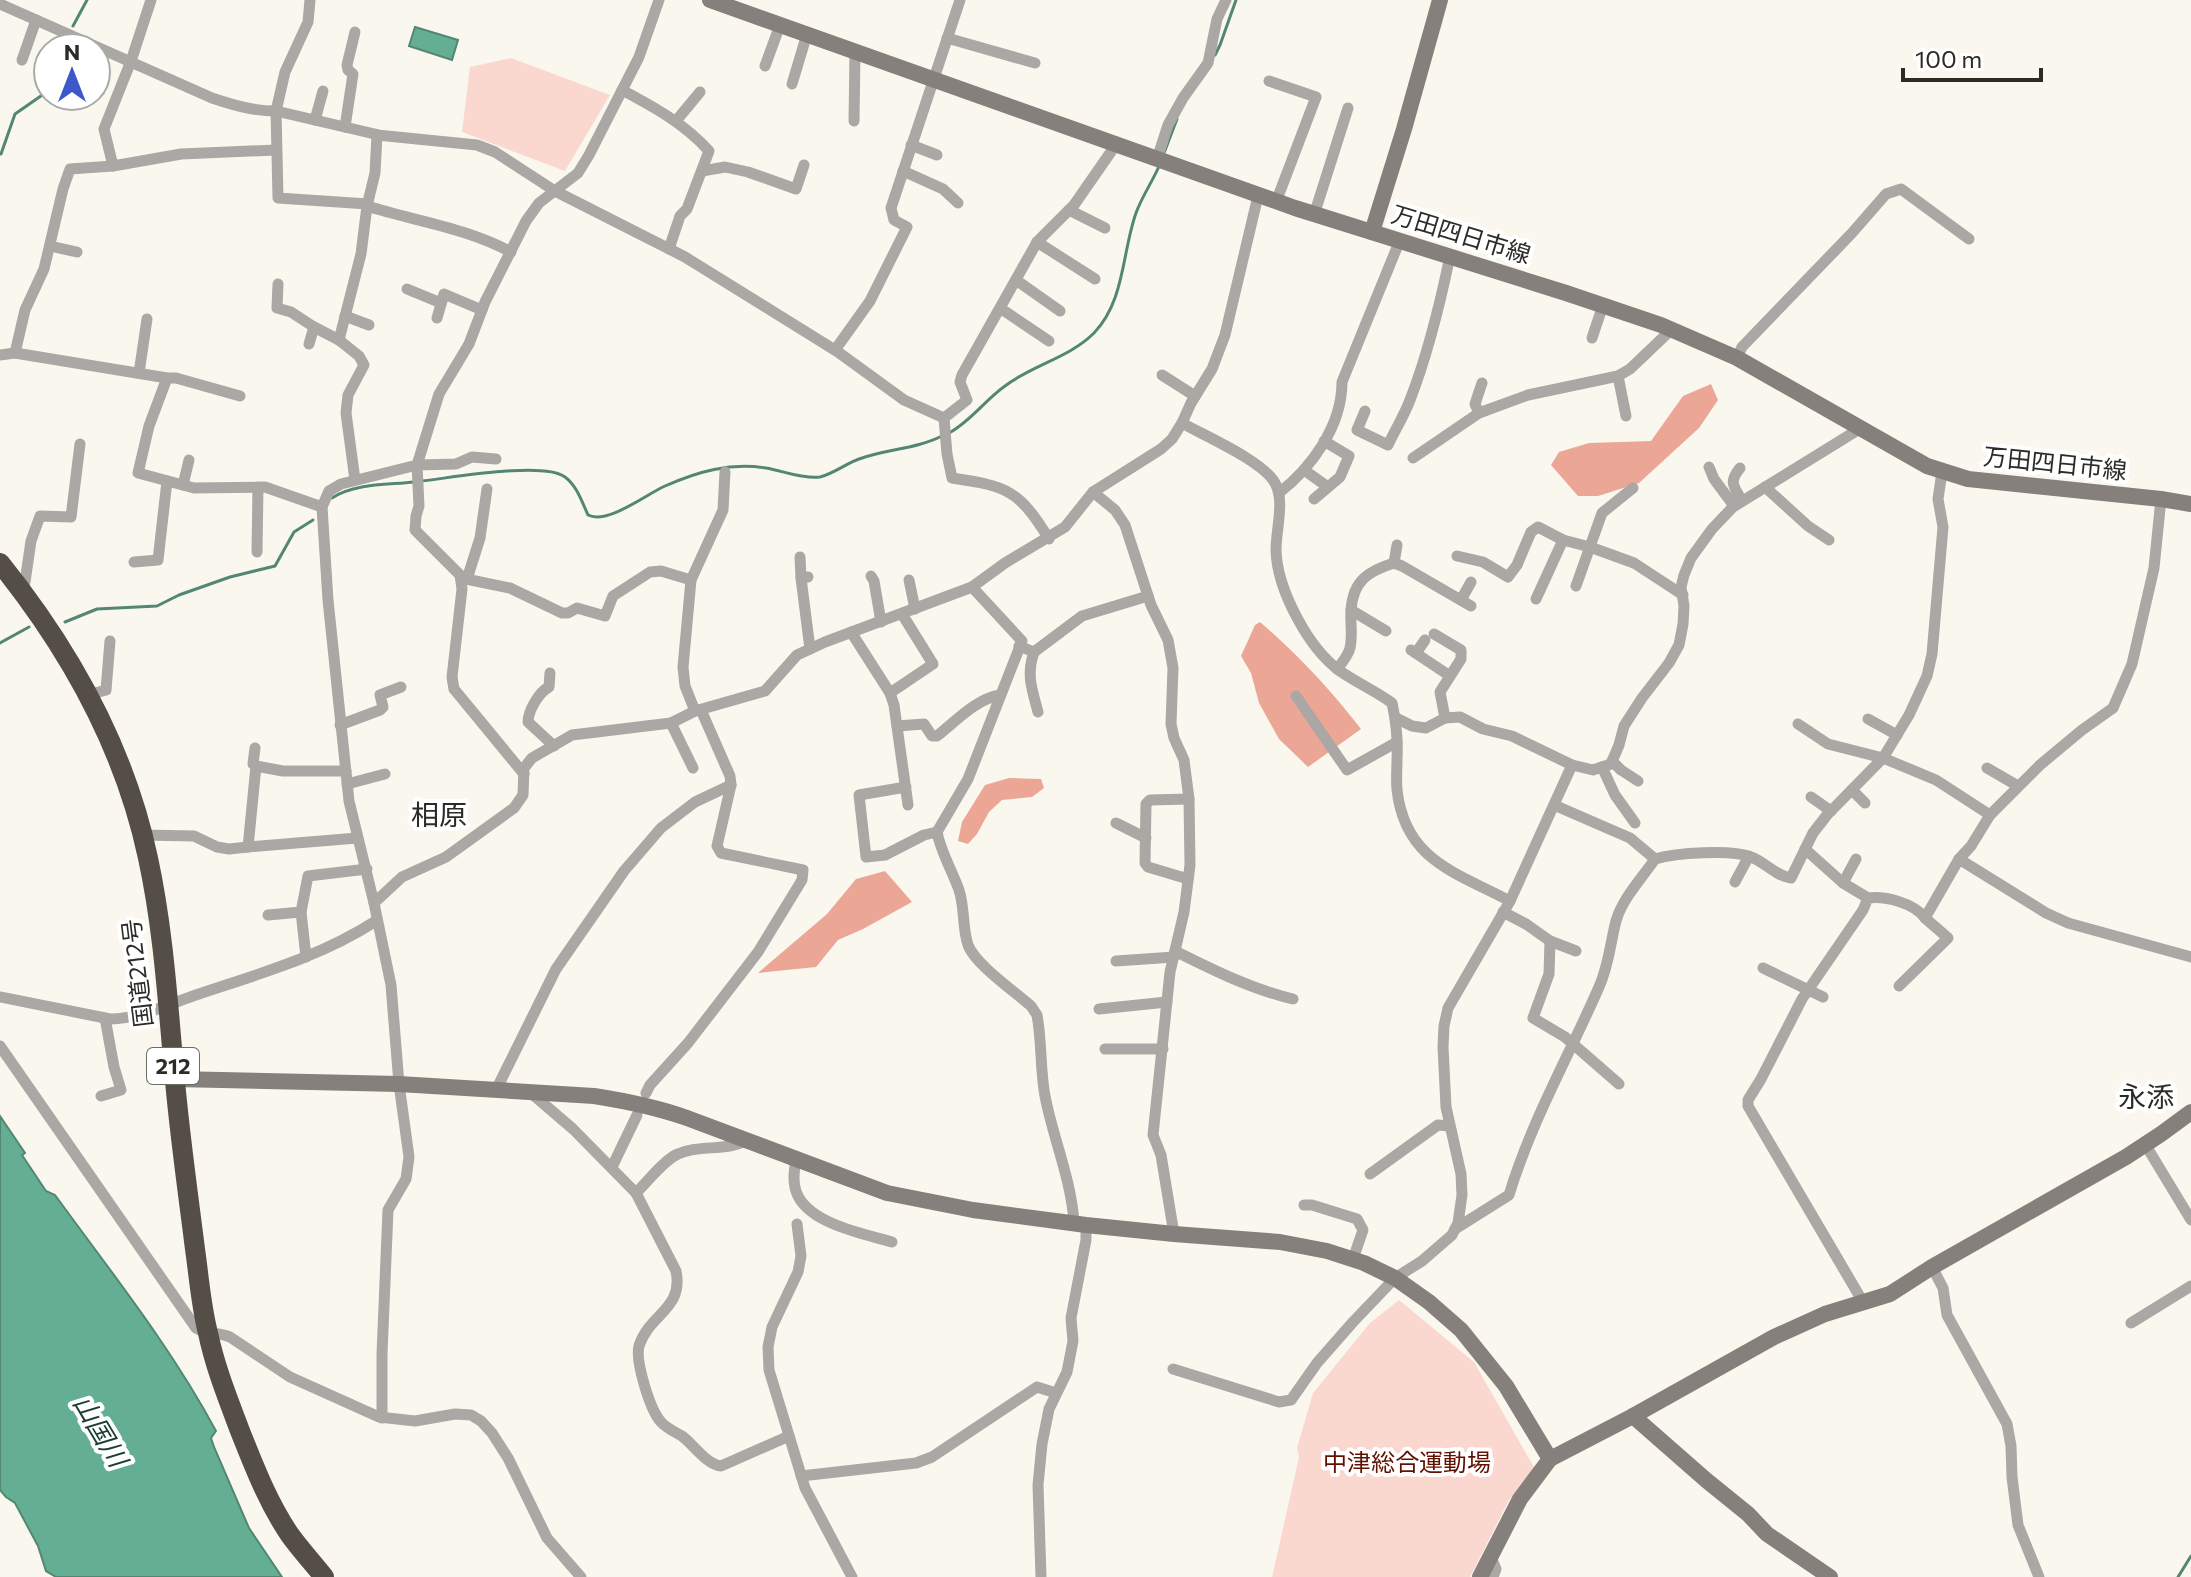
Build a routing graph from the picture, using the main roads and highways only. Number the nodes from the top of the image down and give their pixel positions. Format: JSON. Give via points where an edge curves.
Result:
{"nodes":[{"id":1,"x":0,"y":563,"type":"edge"},
{"id":2,"x":324,"y":1577,"type":"edge"}],
"edges":[{"from":1,"to":2,"type":"highway","name":"国道212号","number":"212","via":[[69,659],[88,695],[113,747],[142,835],[156,907],[184,1173],[208,1333],[269,1500]]}]}
